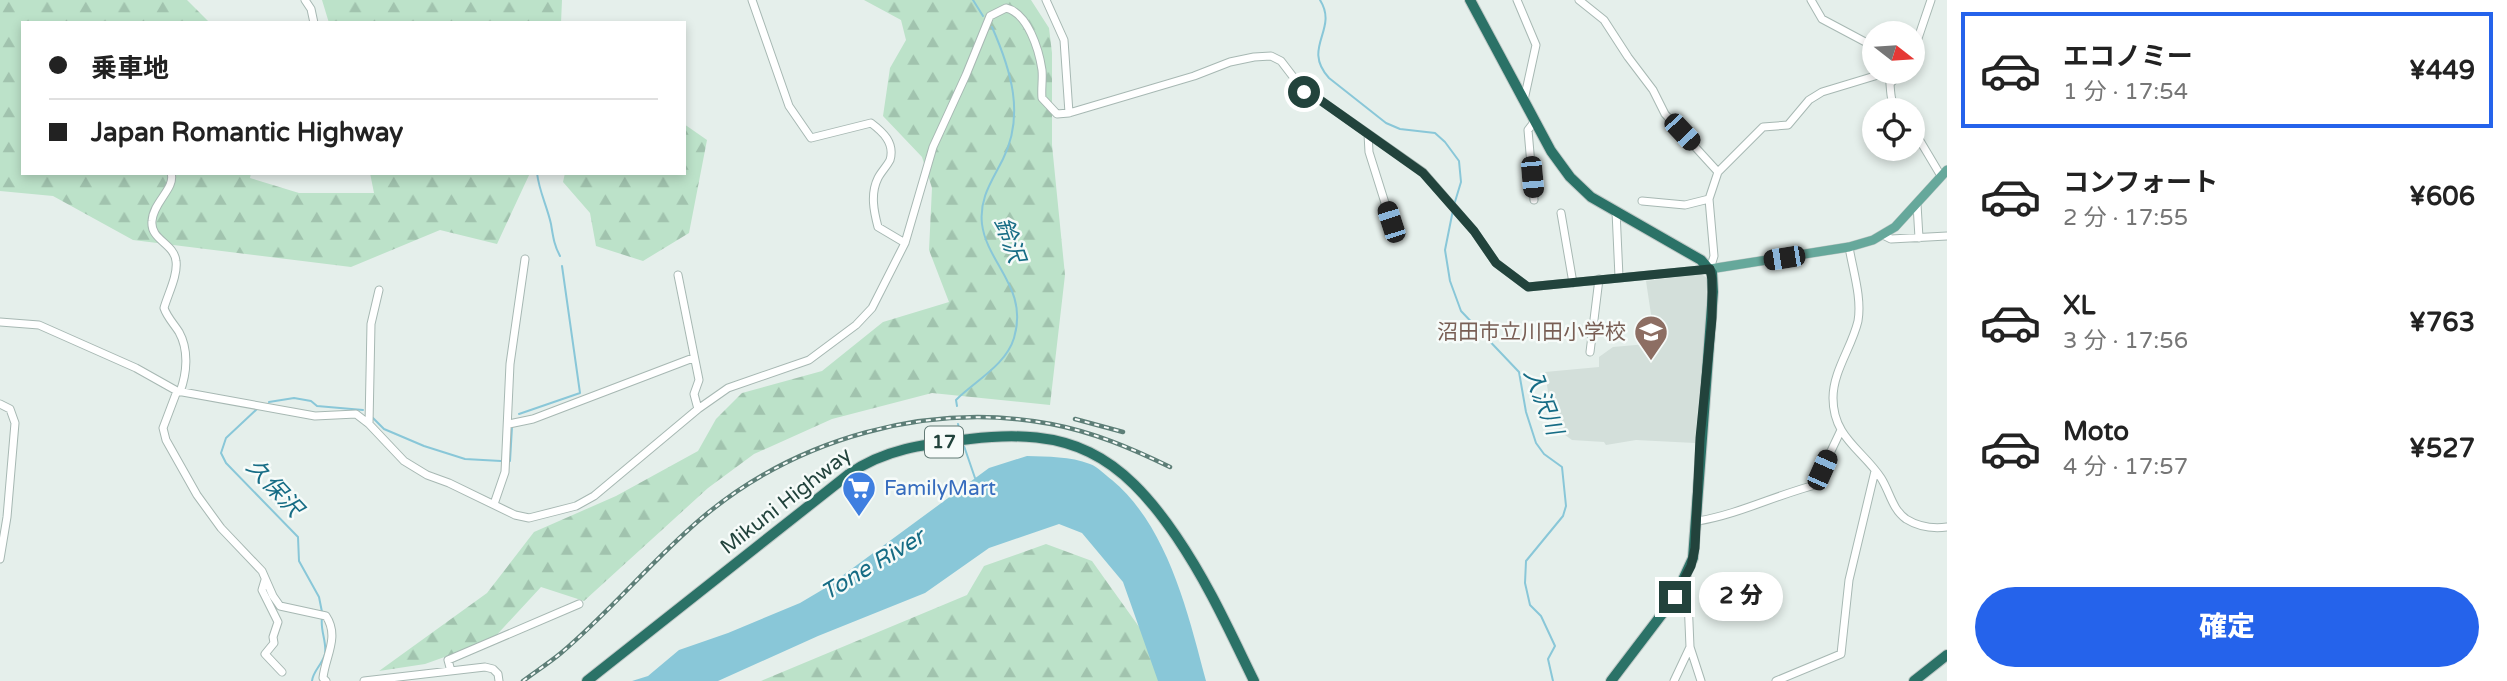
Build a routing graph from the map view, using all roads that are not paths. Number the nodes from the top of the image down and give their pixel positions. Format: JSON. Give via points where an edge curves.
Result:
{"nodes":[{"id":1,"x":305,"y":0,"type":"edge"},
{"id":2,"x":752,"y":0,"type":"edge"},
{"id":3,"x":1046,"y":0,"type":"edge"},
{"id":4,"x":1471,"y":0,"type":"edge"},
{"id":5,"x":1517,"y":0,"type":"edge"},
{"id":6,"x":1579,"y":0,"type":"edge"},
{"id":7,"x":1811,"y":0,"type":"edge"},
{"id":8,"x":1931,"y":0,"type":"edge"},
{"id":9,"x":314,"y":21,"type":"edge"},
{"id":10,"x":1924,"y":21,"type":"edge"},
{"id":11,"x":1862,"y":41,"type":"edge"},
{"id":12,"x":1862,"y":80,"type":"edge"},
{"id":13,"x":1524,"y":100,"type":"junction"},
{"id":14,"x":1069,"y":113,"type":"junction"},
{"id":15,"x":1535,"y":121,"type":"junction"},
{"id":16,"x":1368,"y":134,"type":"junction"},
{"id":17,"x":1925,"y":146,"type":"edge"},
{"id":18,"x":1718,"y":172,"type":"junction"},
{"id":19,"x":1944,"y":173,"type":"edge"},
{"id":20,"x":172,"y":175,"type":"edge"},
{"id":21,"x":1709,"y":199,"type":"junction"},
{"id":22,"x":1534,"y":200,"type":"dead end"},
{"id":23,"x":1642,"y":201,"type":"dead end"},
{"id":24,"x":1917,"y":204,"type":"junction"},
{"id":25,"x":1616,"y":211,"type":"junction"},
{"id":26,"x":1561,"y":213,"type":"dead end"},
{"id":27,"x":1391,"y":222,"type":"dead end"},
{"id":28,"x":1883,"y":235,"type":"junction"},
{"id":29,"x":1947,"y":236,"type":"edge"},
{"id":30,"x":1919,"y":238,"type":"junction"},
{"id":31,"x":905,"y":243,"type":"junction"},
{"id":32,"x":1849,"y":247,"type":"junction"},
{"id":33,"x":525,"y":259,"type":"dead end"},
{"id":34,"x":1710,"y":269,"type":"junction"},
{"id":35,"x":678,"y":275,"type":"dead end"},
{"id":36,"x":1619,"y":277,"type":"junction"},
{"id":37,"x":1598,"y":279,"type":"junction"},
{"id":38,"x":1573,"y":283,"type":"junction"},
{"id":39,"x":379,"y":290,"type":"dead end"},
{"id":40,"x":0,"y":322,"type":"edge"},
{"id":41,"x":1591,"y":352,"type":"dead end"},
{"id":42,"x":693,"y":358,"type":"junction"},
{"id":43,"x":178,"y":392,"type":"junction"},
{"id":44,"x":0,"y":404,"type":"edge"},
{"id":45,"x":698,"y":409,"type":"junction"},
{"id":46,"x":369,"y":424,"type":"junction"},
{"id":47,"x":509,"y":424,"type":"junction"},
{"id":48,"x":1842,"y":430,"type":"junction"},
{"id":49,"x":1875,"y":471,"type":"junction"},
{"id":50,"x":494,"y":505,"type":"junction"},
{"id":51,"x":1698,"y":521,"type":"junction"},
{"id":52,"x":1947,"y":527,"type":"edge"},
{"id":53,"x":0,"y":559,"type":"edge"},
{"id":54,"x":1687,"y":574,"type":"junction"},
{"id":55,"x":265,"y":580,"type":"junction"},
{"id":56,"x":579,"y":604,"type":"dead end"},
{"id":57,"x":1690,"y":647,"type":"junction"},
{"id":58,"x":1947,"y":655,"type":"edge"},
{"id":59,"x":451,"y":671,"type":"junction"},
{"id":60,"x":282,"y":672,"type":"dead end"},
{"id":61,"x":398,"y":677,"type":"junction"},
{"id":62,"x":499,"y":678,"type":"edge"},
{"id":63,"x":326,"y":681,"type":"edge"},
{"id":64,"x":365,"y":681,"type":"edge"},
{"id":65,"x":414,"y":681,"type":"edge"},
{"id":66,"x":587,"y":681,"type":"edge"},
{"id":67,"x":1254,"y":681,"type":"edge"},
{"id":68,"x":1611,"y":681,"type":"edge"},
{"id":69,"x":1674,"y":681,"type":"edge"},
{"id":70,"x":1702,"y":681,"type":"edge"},
{"id":71,"x":1776,"y":681,"type":"edge"},
{"id":72,"x":1914,"y":681,"type":"edge"}],
"edges":[{"from":1,"to":9,"type":"street"},
{"from":2,"to":31,"type":"street","via":[[789,106],[811,138],[871,123],[889,141],[891,158],[877,180],[873,203],[878,228]]},
{"from":3,"to":14,"type":"street","via":[[1064,40]]},
{"from":4,"to":13,"type":"highway"},
{"from":5,"to":13,"type":"street","via":[[1536,46]]},
{"from":6,"to":18,"type":"street","via":[[1604,20],[1665,114]]},
{"from":7,"to":11,"type":"street","via":[[1822,19]]},
{"from":8,"to":10,"type":"street"},
{"from":12,"to":18,"type":"street","via":[[1822,92],[1788,125],[1763,127]]},
{"from":13,"to":15,"type":"highway"},
{"from":14,"to":16,"type":"street","via":[[1230,62],[1271,56],[1281,61],[1304,92]]},
{"from":14,"to":31,"type":"street","via":[[1057,114],[1042,99],[1037,49],[1018,13],[1006,8],[990,16],[933,147]]},
{"from":15,"to":22,"type":"street","via":[[1528,130]]},
{"from":15,"to":25,"type":"highway","via":[[1570,177],[1591,197]]},
{"from":16,"to":27,"type":"street","via":[[1369,152]]},
{"from":16,"to":38,"type":"street","via":[[1423,173],[1496,263],[1528,287]]},
{"from":17,"to":19,"type":"street"},
{"from":18,"to":21,"type":"street"},
{"from":19,"to":24,"type":"main road"},
{"from":20,"to":43,"type":"street","via":[[171,187],[159,199],[152,221],[155,233],[176,258],[164,308],[181,335],[186,361],[186,377]]},
{"from":21,"to":23,"type":"street","via":[[1685,205]]},
{"from":21,"to":34,"type":"street","via":[[1714,256]]},
{"from":24,"to":28,"type":"main road"},
{"from":24,"to":30,"type":"street"},
{"from":25,"to":34,"type":"highway","via":[[1693,254]]},
{"from":25,"to":36,"type":"street"},
{"from":26,"to":38,"type":"street"},
{"from":28,"to":30,"type":"street"},
{"from":28,"to":32,"type":"main road"},
{"from":29,"to":30,"type":"street"},
{"from":31,"to":45,"type":"street","via":[[872,308],[856,325],[809,360],[728,388]]},
{"from":32,"to":34,"type":"main road"},
{"from":32,"to":48,"type":"street","via":[[1859,305],[1833,396]]},
{"from":33,"to":47,"type":"street","via":[[510,364]]},
{"from":34,"to":36,"type":"street"},
{"from":34,"to":51,"type":"highway","via":[[1712,318],[1700,438]]},
{"from":35,"to":42,"type":"street"},
{"from":36,"to":37,"type":"street"},
{"from":37,"to":38,"type":"street"},
{"from":37,"to":41,"type":"street"},
{"from":39,"to":46,"type":"street","via":[[371,324]]},
{"from":40,"to":43,"type":"street","via":[[39,325]]},
{"from":42,"to":45,"type":"street","via":[[699,380],[694,394]]},
{"from":42,"to":47,"type":"street"},
{"from":43,"to":46,"type":"street","via":[[315,416],[356,414]]},
{"from":43,"to":55,"type":"street","via":[[163,428],[166,440],[220,528]]},
{"from":44,"to":53,"type":"street","via":[[10,409],[15,423]]},
{"from":45,"to":50,"type":"street","via":[[576,506],[529,518]]},
{"from":46,"to":50,"type":"street","via":[[404,461]]},
{"from":47,"to":50,"type":"street","via":[[505,472]]},
{"from":48,"to":49,"type":"street"},
{"from":48,"to":51,"type":"street","via":[[1819,484]]},
{"from":49,"to":52,"type":"street","via":[[1898,512],[1908,520],[1926,528]]},
{"from":49,"to":71,"type":"street","via":[[1850,580],[1841,653]]},
{"from":51,"to":54,"type":"highway"},
{"from":54,"to":57,"type":"street"},
{"from":54,"to":68,"type":"highway","via":[[1675,597]]},
{"from":55,"to":60,"type":"street","via":[[262,590],[278,622],[274,643],[265,654]]},
{"from":55,"to":63,"type":"street","via":[[280,606],[327,617],[332,634]]},
{"from":56,"to":59,"type":"street","via":[[448,660]]},
{"from":57,"to":69,"type":"street"},
{"from":57,"to":70,"type":"street"},
{"from":58,"to":72,"type":"highway"},
{"from":59,"to":61,"type":"street"},
{"from":59,"to":62,"type":"street","via":[[485,667]]},
{"from":61,"to":64,"type":"street"},
{"from":61,"to":65,"type":"street"},
{"from":66,"to":67,"type":"highway","name":"Mikuni Highway","number":"17","via":[[870,460],[931,443],[1013,436],[1046,438],[1093,454],[1140,488],[1202,575]]}]}
